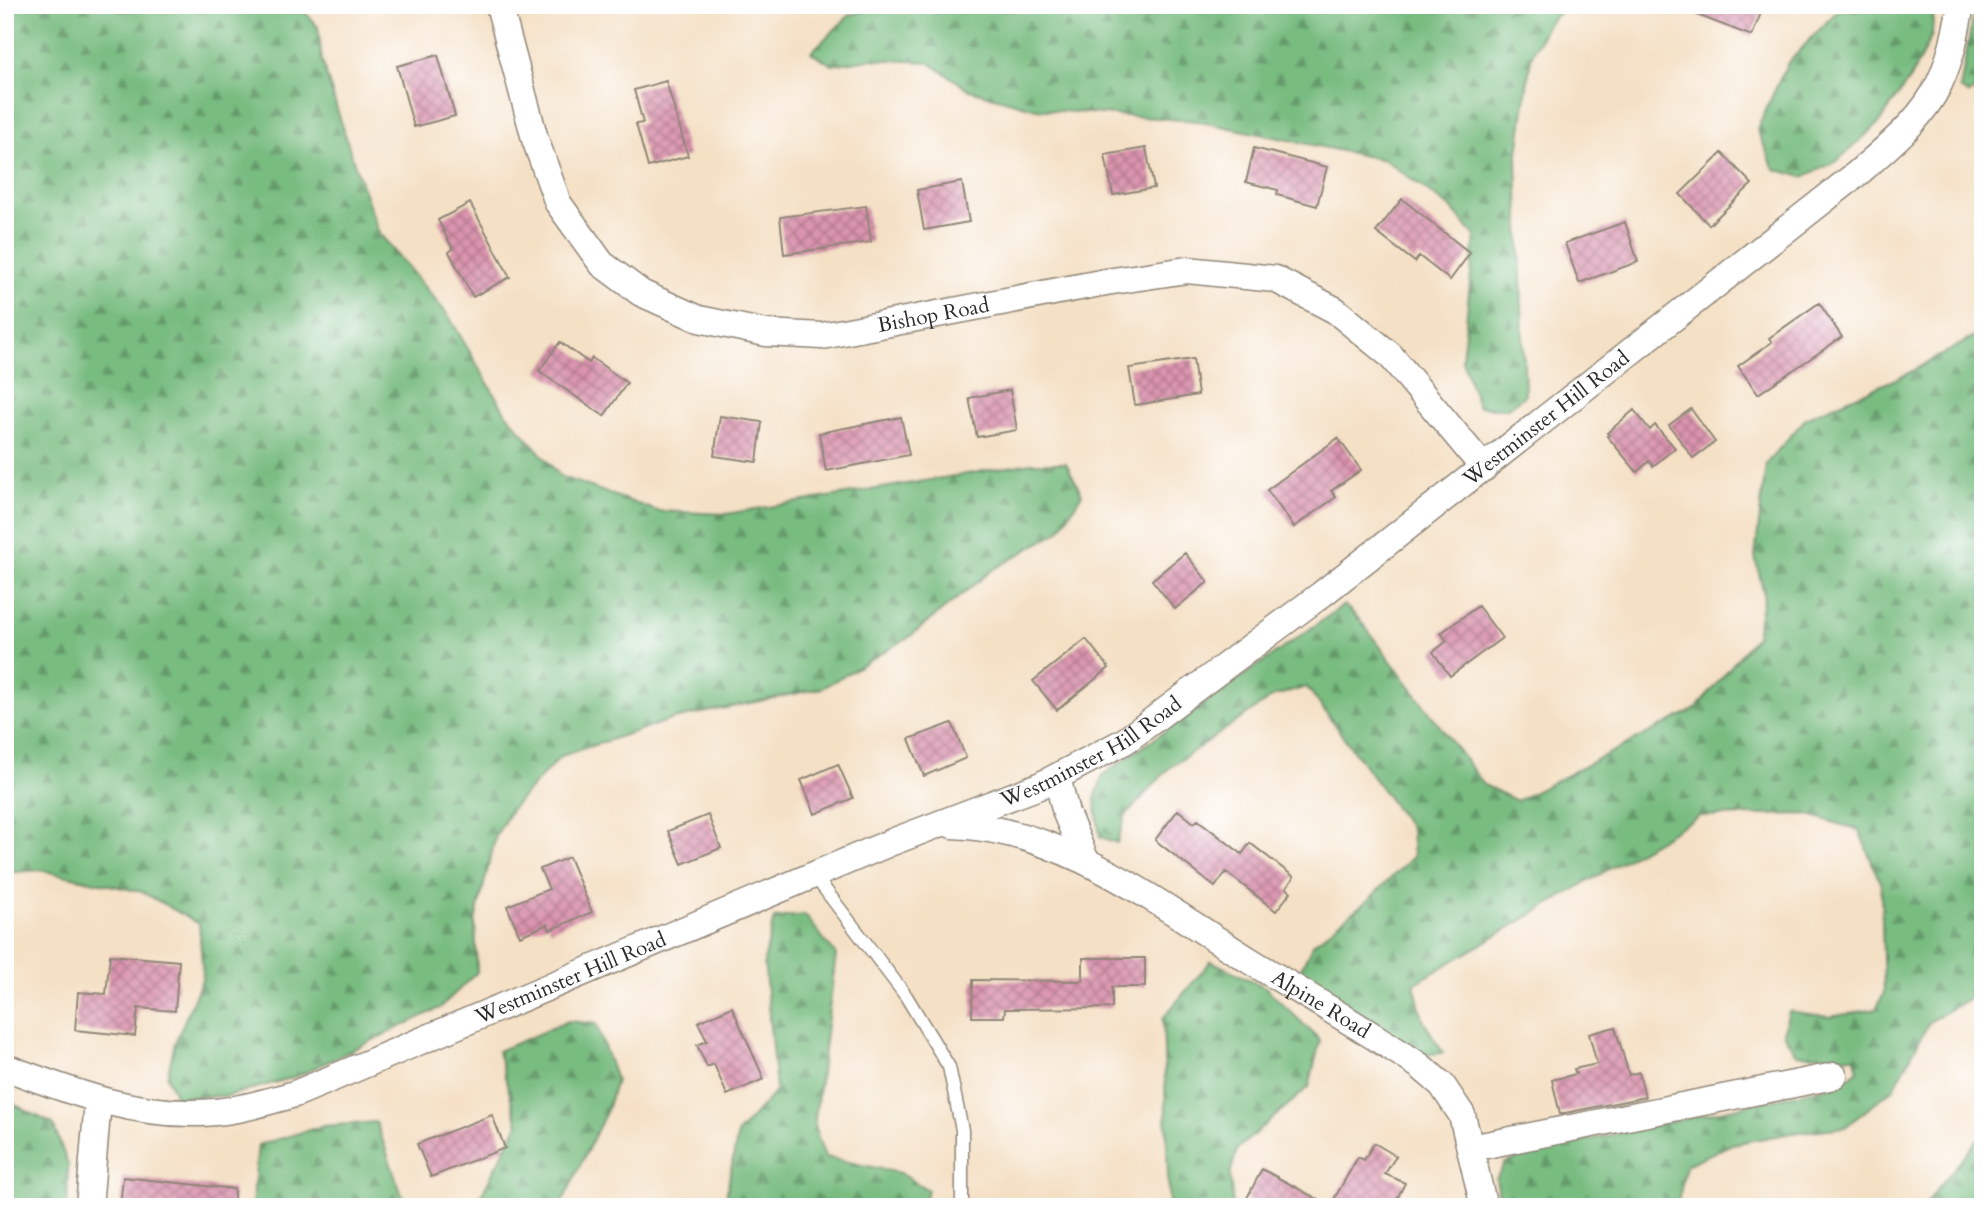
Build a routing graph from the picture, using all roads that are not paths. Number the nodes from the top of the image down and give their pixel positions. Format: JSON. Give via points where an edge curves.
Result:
{"nodes":[{"id":1,"x":499,"y":5,"type":"edge"},
{"id":2,"x":1961,"y":5,"type":"edge"},
{"id":3,"x":1484,"y":468,"type":"junction"},
{"id":4,"x":1058,"y":777,"type":"junction"},
{"id":5,"x":940,"y":825,"type":"junction"},
{"id":6,"x":1086,"y":861,"type":"junction"},
{"id":7,"x":814,"y":875,"type":"junction"},
{"id":8,"x":5,"y":1067,"type":"edge"},
{"id":9,"x":1834,"y":1076,"type":"dead end"},
{"id":10,"x":98,"y":1101,"type":"junction"},
{"id":11,"x":1471,"y":1147,"type":"junction"},
{"id":12,"x":89,"y":1207,"type":"edge"},
{"id":13,"x":962,"y":1207,"type":"edge"},
{"id":14,"x":1484,"y":1207,"type":"edge"}],
"edges":[{"from":1,"to":3,"type":"street","name":"Bishop Road","via":[[535,139],[558,203],[602,264],[641,293],[699,319],[766,333],[821,336],[1187,270],[1275,279],[1335,310],[1390,355]]},
{"from":2,"to":3,"type":"street","name":"Westminster Hill Road","via":[[1940,83],[1892,143]]},
{"from":3,"to":4,"type":"street","name":"Westminster Hill Road","via":[[1125,741]]},
{"from":4,"to":5,"type":"street","name":"Westminster Hill Road"},
{"from":4,"to":6,"type":"street","via":[[1066,813]]},
{"from":5,"to":6,"type":"street","name":"Alpine Road","via":[[1018,834]]},
{"from":5,"to":7,"type":"street","name":"Westminster Hill Road"},
{"from":6,"to":11,"type":"street","name":"Alpine Road","via":[[1420,1066],[1451,1096]]},
{"from":7,"to":10,"type":"street","name":"Westminster Hill Road","via":[[295,1094],[218,1112],[184,1114]]},
{"from":7,"to":13,"type":"lane","via":[[906,996],[949,1067],[962,1130]]},
{"from":8,"to":10,"type":"street","name":"Westminster Hill Road"},
{"from":9,"to":11,"type":"street"},
{"from":10,"to":12,"type":"street"},
{"from":11,"to":14,"type":"street","name":"Alpine Road"}]}
